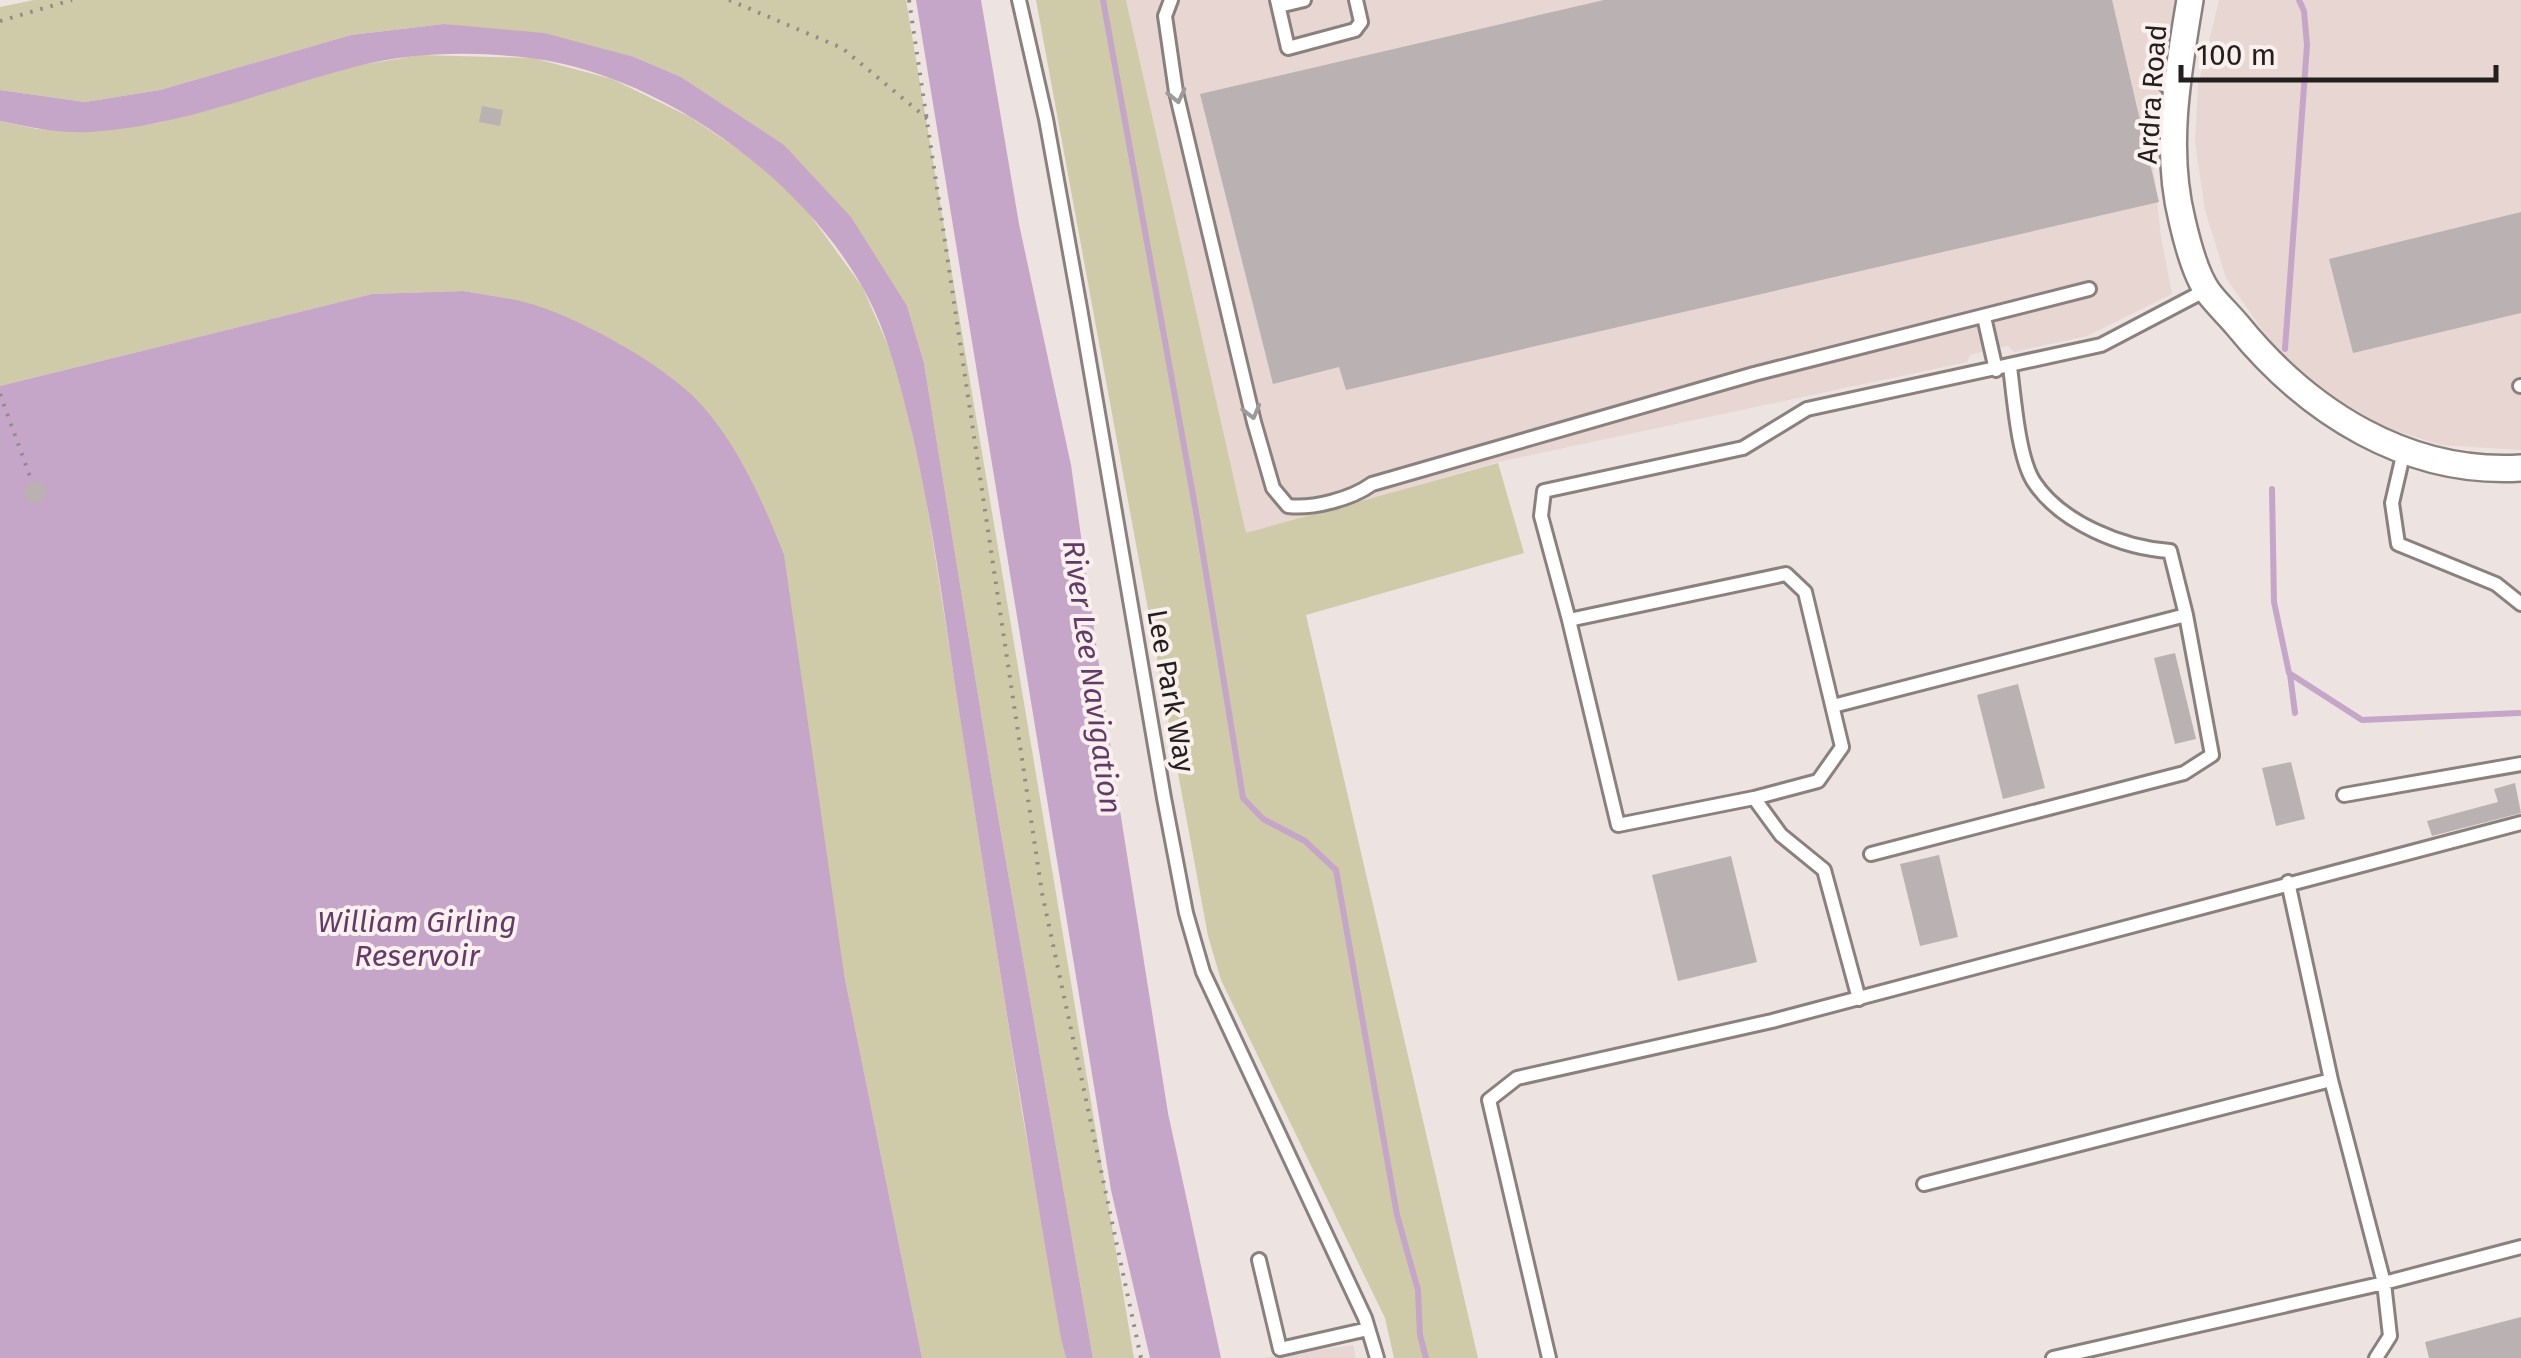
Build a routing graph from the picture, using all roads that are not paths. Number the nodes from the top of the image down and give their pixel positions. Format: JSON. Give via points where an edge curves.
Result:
{"nodes":[{"id":1,"x":1019,"y":0,"type":"edge"},
{"id":2,"x":1171,"y":0,"type":"edge"},
{"id":3,"x":1304,"y":0,"type":"edge"},
{"id":4,"x":1356,"y":0,"type":"edge"},
{"id":5,"x":2190,"y":0,"type":"edge"},
{"id":6,"x":1278,"y":3,"type":"edge"},
{"id":7,"x":2155,"y":75,"type":"dead end"},
{"id":8,"x":2176,"y":95,"type":"junction"},
{"id":9,"x":2089,"y":290,"type":"dead end"},
{"id":10,"x":2206,"y":290,"type":"junction"},
{"id":11,"x":1984,"y":317,"type":"junction"},
{"id":12,"x":2003,"y":368,"type":"junction"},
{"id":13,"x":2404,"y":451,"type":"junction"},
{"id":14,"x":2521,"y":468,"type":"edge"},
{"id":15,"x":2521,"y":604,"type":"edge"},
{"id":16,"x":2186,"y":616,"type":"junction"},
{"id":17,"x":1569,"y":620,"type":"junction"},
{"id":18,"x":1833,"y":706,"type":"junction"},
{"id":19,"x":2521,"y":764,"type":"edge"},
{"id":20,"x":2344,"y":794,"type":"dead end"},
{"id":21,"x":1754,"y":798,"type":"junction"},
{"id":22,"x":2521,"y":823,"type":"edge"},
{"id":23,"x":1871,"y":854,"type":"dead end"},
{"id":24,"x":2288,"y":882,"type":"junction"},
{"id":25,"x":1859,"y":999,"type":"junction"},
{"id":26,"x":2331,"y":1080,"type":"junction"},
{"id":27,"x":1924,"y":1184,"type":"dead end"},
{"id":28,"x":2521,"y":1247,"type":"edge"},
{"id":29,"x":1259,"y":1260,"type":"dead end"},
{"id":30,"x":2384,"y":1284,"type":"junction"},
{"id":31,"x":1368,"y":1329,"type":"junction"},
{"id":32,"x":1377,"y":1358,"type":"edge"},
{"id":33,"x":1549,"y":1358,"type":"edge"},
{"id":34,"x":2053,"y":1358,"type":"edge"},
{"id":35,"x":2376,"y":1358,"type":"edge"}],
"edges":[{"from":1,"to":31,"type":"lane","name":"Lee Park Way","via":[[1194,944]]},
{"from":2,"to":11,"type":"lane","one_way":true,"via":[[1166,16],[1176,92],[1247,394],[1273,488],[1288,506],[1304,508],[1754,374]]},
{"from":3,"to":6,"type":"lane"},
{"from":4,"to":6,"type":"lane","via":[[1361,22],[1355,30],[1288,48]]},
{"from":5,"to":8,"type":"street","name":"Ardra Road"},
{"from":7,"to":8,"type":"lane"},
{"from":8,"to":10,"type":"street","name":"Ardra Road","via":[[2174,172],[2182,221]]},
{"from":9,"to":11,"type":"lane"},
{"from":10,"to":12,"type":"lane","via":[[2116,339]]},
{"from":10,"to":13,"type":"street","name":"Ardra Road","via":[[2308,398]]},
{"from":11,"to":12,"type":"lane"},
{"from":12,"to":16,"type":"lane","via":[[2032,481],[2068,518],[2142,549],[2170,551]]},
{"from":12,"to":17,"type":"lane","via":[[1807,409],[1743,448],[1544,491],[1541,516]]},
{"from":13,"to":14,"type":"street","name":"Ardra Road","via":[[2455,465]]},
{"from":13,"to":15,"type":"lane","via":[[2392,503],[2398,544],[2496,584]]},
{"from":16,"to":18,"type":"lane"},
{"from":16,"to":23,"type":"lane","via":[[2212,755],[2184,773]]},
{"from":17,"to":18,"type":"lane","via":[[1786,574],[1805,592]]},
{"from":17,"to":21,"type":"lane","via":[[1618,826]]},
{"from":18,"to":21,"type":"lane","via":[[1842,747],[1818,782]]},
{"from":19,"to":20,"type":"lane"},
{"from":21,"to":25,"type":"lane","via":[[1781,834],[1824,870]]},
{"from":22,"to":24,"type":"lane"},
{"from":24,"to":25,"type":"lane"},
{"from":24,"to":26,"type":"lane"},
{"from":25,"to":33,"type":"lane","via":[[1517,1078],[1489,1100]]},
{"from":26,"to":27,"type":"lane"},
{"from":26,"to":30,"type":"lane"},
{"from":28,"to":30,"type":"lane"},
{"from":29,"to":31,"type":"lane","via":[[1280,1349]]},
{"from":30,"to":34,"type":"lane"},
{"from":30,"to":35,"type":"lane","via":[[2390,1336]]},
{"from":31,"to":32,"type":"lane","name":"Lee Park Way"}]}
